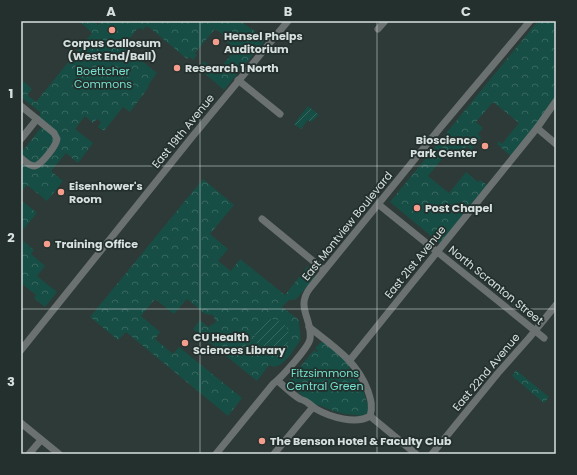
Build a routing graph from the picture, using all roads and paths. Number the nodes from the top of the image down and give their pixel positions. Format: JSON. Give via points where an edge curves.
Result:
{"nodes":[{"id":1,"x":288,"y":21,"type":"edge"},
{"id":2,"x":385,"y":21,"type":"edge"},
{"id":3,"x":530,"y":21,"type":"edge"},
{"id":4,"x":378,"y":29,"type":"dead end"},
{"id":5,"x":238,"y":80,"type":"junction"},
{"id":6,"x":556,"y":101,"type":"edge"},
{"id":7,"x":21,"y":106,"type":"edge"},
{"id":8,"x":280,"y":114,"type":"dead end"},
{"id":9,"x":37,"y":119,"type":"junction"},
{"id":10,"x":537,"y":128,"type":"junction"},
{"id":11,"x":21,"y":139,"type":"edge"},
{"id":12,"x":556,"y":144,"type":"edge"},
{"id":13,"x":21,"y":158,"type":"edge"},
{"id":14,"x":378,"y":204,"type":"junction"},
{"id":15,"x":262,"y":219,"type":"dead end"},
{"id":16,"x":438,"y":252,"type":"junction"},
{"id":17,"x":324,"y":270,"type":"junction"},
{"id":18,"x":556,"y":305,"type":"edge"},
{"id":19,"x":309,"y":327,"type":"junction"},
{"id":20,"x":534,"y":331,"type":"junction"},
{"id":21,"x":544,"y":338,"type":"dead end"},
{"id":22,"x":21,"y":350,"type":"edge"},
{"id":23,"x":350,"y":360,"type":"junction"},
{"id":24,"x":278,"y":381,"type":"junction"},
{"id":25,"x":313,"y":407,"type":"junction"},
{"id":26,"x":370,"y":416,"type":"junction"},
{"id":27,"x":21,"y":423,"type":"edge"},
{"id":28,"x":41,"y":440,"type":"junction"},
{"id":29,"x":29,"y":454,"type":"edge"},
{"id":30,"x":59,"y":454,"type":"edge"},
{"id":31,"x":216,"y":454,"type":"edge"},
{"id":32,"x":274,"y":454,"type":"edge"},
{"id":33,"x":416,"y":454,"type":"edge"},
{"id":34,"x":432,"y":454,"type":"edge"}],
"edges":[{"from":1,"to":5,"type":"street","name":"East 19th Avenue"},
{"from":2,"to":4,"type":"street"},
{"from":3,"to":14,"type":"street","name":"East Montview Boulevard"},
{"from":5,"to":8,"type":"street"},
{"from":5,"to":22,"type":"street","name":"East 19th Avenue"},
{"from":6,"to":10,"type":"street","name":"East 21st Avenue"},
{"from":7,"to":9,"type":"street"},
{"from":9,"to":11,"type":"street"},
{"from":9,"to":13,"type":"street","via":[[55,134],[56,144],[37,165],[31,165]]},
{"from":10,"to":12,"type":"street"},
{"from":10,"to":16,"type":"street","name":"East 21st Avenue"},
{"from":14,"to":16,"type":"street","name":"North Scranton Street"},
{"from":14,"to":17,"type":"street","name":"East Montview Boulevard"},
{"from":15,"to":17,"type":"street"},
{"from":16,"to":20,"type":"street","name":"North Scranton Street"},
{"from":16,"to":23,"type":"street","name":"East 21st Avenue"},
{"from":17,"to":19,"type":"street","name":"East Montview Boulevard","via":[[304,298]]},
{"from":18,"to":20,"type":"street","name":"East 22nd Avenue"},
{"from":19,"to":23,"type":"street"},
{"from":19,"to":24,"type":"street","name":"East Montview Boulevard","via":[[308,344]]},
{"from":20,"to":21,"type":"street","name":"North Scranton Street"},
{"from":20,"to":34,"type":"street","name":"East 22nd Avenue"},
{"from":23,"to":26,"type":"street","via":[[370,398]]},
{"from":24,"to":25,"type":"street"},
{"from":24,"to":31,"type":"street","name":"East Montview Boulevard"},
{"from":25,"to":26,"type":"street","via":[[343,419],[363,419]]},
{"from":25,"to":32,"type":"street"},
{"from":26,"to":33,"type":"street"},
{"from":27,"to":28,"type":"street"},
{"from":28,"to":29,"type":"street"},
{"from":28,"to":30,"type":"street"}]}
